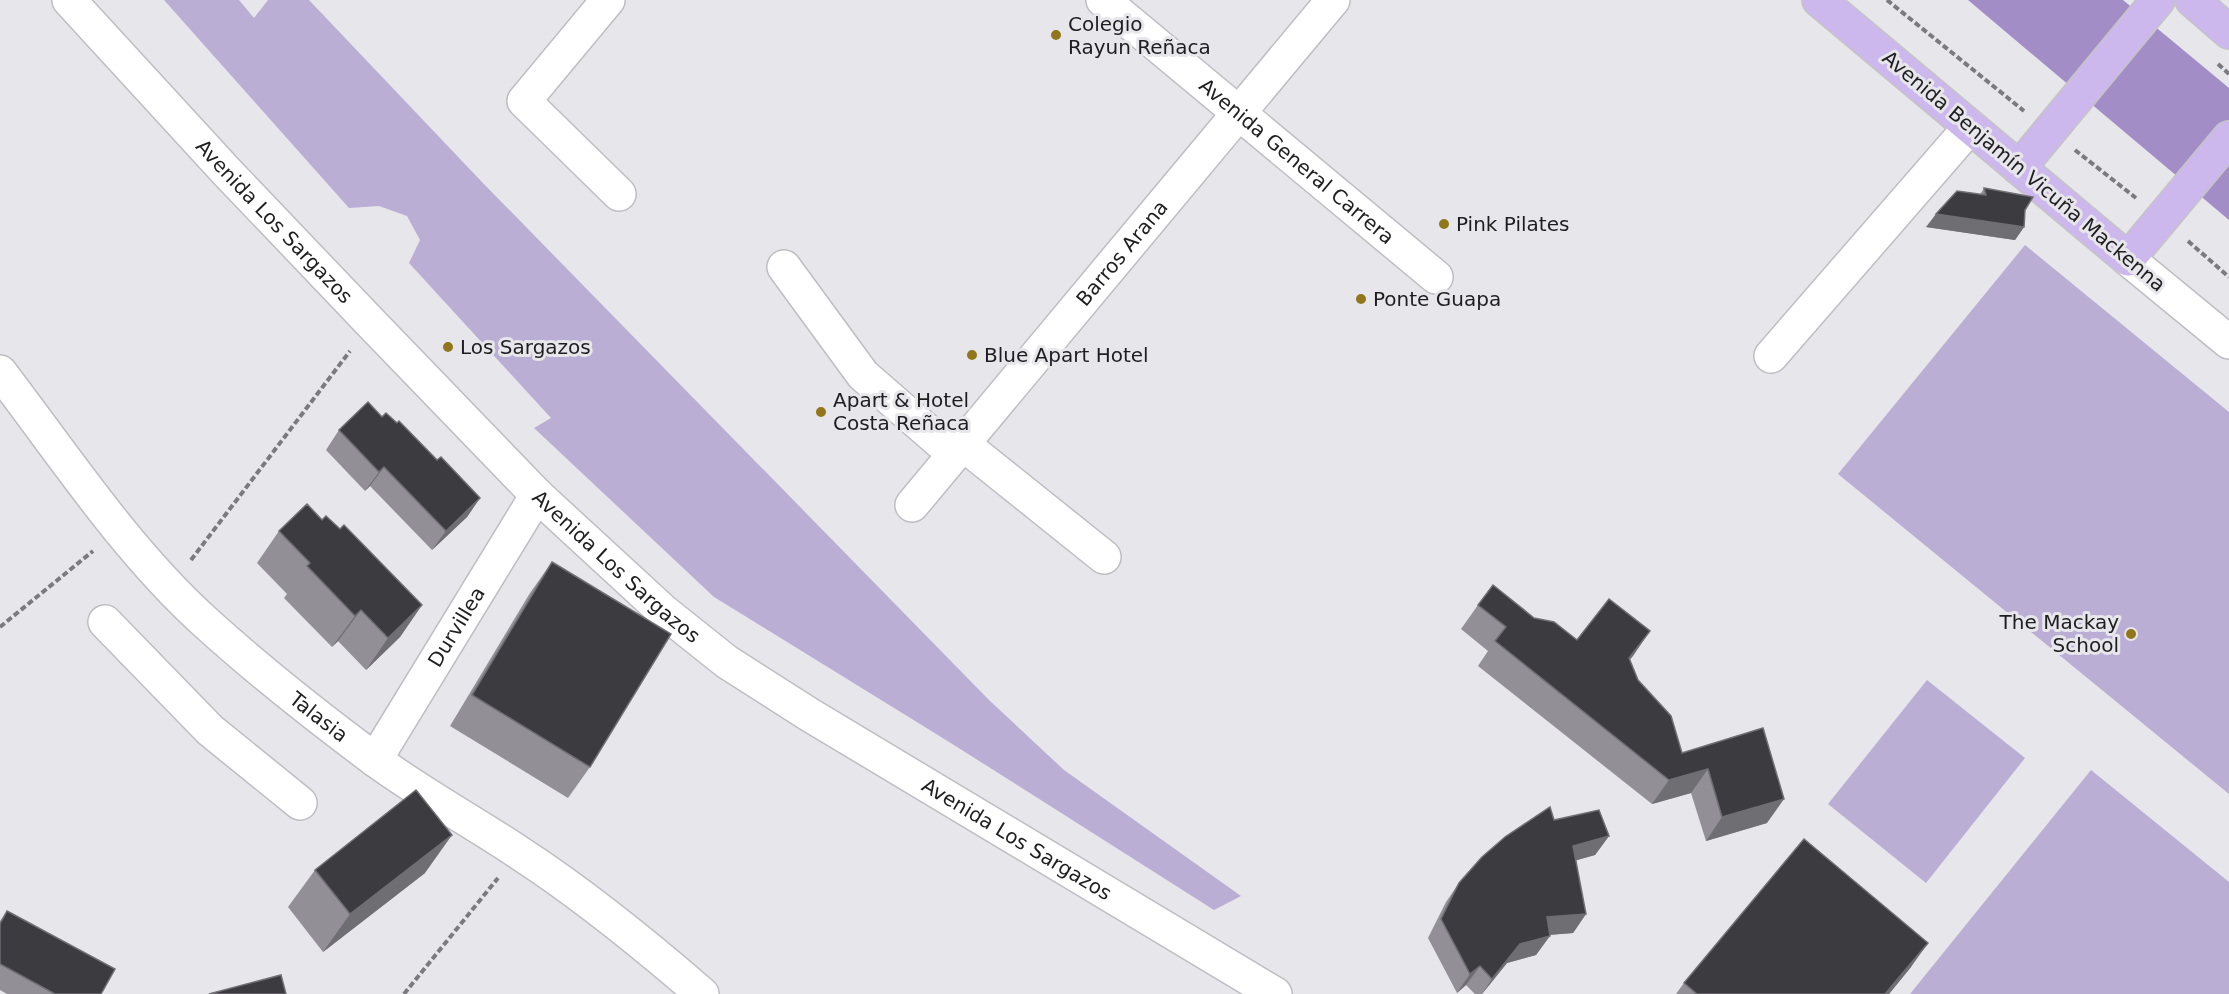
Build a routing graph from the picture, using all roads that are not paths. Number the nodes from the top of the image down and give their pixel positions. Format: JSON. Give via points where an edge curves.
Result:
{"nodes":[{"id":1,"x":69,"y":0,"type":"edge"},
{"id":2,"x":608,"y":0,"type":"edge"},
{"id":3,"x":1103,"y":0,"type":"edge"},
{"id":4,"x":1333,"y":0,"type":"edge"},
{"id":5,"x":1819,"y":0,"type":"edge"},
{"id":6,"x":2192,"y":0,"type":"edge"},
{"id":7,"x":2155,"y":4,"type":"edge"},
{"id":8,"x":2229,"y":32,"type":"edge"},
{"id":9,"x":1238,"y":112,"type":"junction"},
{"id":10,"x":1970,"y":127,"type":"junction"},
{"id":11,"x":2229,"y":138,"type":"edge"},
{"id":12,"x":2019,"y":168,"type":"junction"},
{"id":13,"x":619,"y":194,"type":"dead end"},
{"id":14,"x":2128,"y":259,"type":"junction"},
{"id":15,"x":784,"y":267,"type":"dead end"},
{"id":16,"x":1436,"y":277,"type":"dead end"},
{"id":17,"x":2229,"y":342,"type":"edge"},
{"id":18,"x":1771,"y":356,"type":"dead end"},
{"id":19,"x":0,"y":372,"type":"edge"},
{"id":20,"x":959,"y":449,"type":"junction"},
{"id":21,"x":537,"y":495,"type":"junction"},
{"id":22,"x":912,"y":505,"type":"dead end"},
{"id":23,"x":1104,"y":557,"type":"dead end"},
{"id":24,"x":105,"y":622,"type":"dead end"},
{"id":25,"x":375,"y":760,"type":"junction"},
{"id":26,"x":300,"y":803,"type":"dead end"},
{"id":27,"x":702,"y":994,"type":"edge"},
{"id":28,"x":1275,"y":994,"type":"edge"}],
"edges":[{"from":1,"to":21,"type":"street","name":"Avenida Los Sargazos","via":[[217,162]]},
{"from":2,"to":13,"type":"street","via":[[524,101]]},
{"from":3,"to":9,"type":"street","name":"Avenida General Carrera"},
{"from":4,"to":9,"type":"street","name":"Barros Arana"},
{"from":5,"to":10,"type":"main road","name":"Avenida Benjamín Vicuña Mackenna"},
{"from":6,"to":8,"type":"main road"},
{"from":7,"to":12,"type":"main road"},
{"from":9,"to":16,"type":"street","name":"Avenida General Carrera"},
{"from":9,"to":20,"type":"street","name":"Barros Arana"},
{"from":10,"to":12,"type":"main road","name":"Avenida Benjamín Vicuña Mackenna"},
{"from":10,"to":18,"type":"street"},
{"from":11,"to":14,"type":"main road"},
{"from":12,"to":14,"type":"main road","name":"Avenida Benjamín Vicuña Mackenna"},
{"from":14,"to":17,"type":"street","name":"Avenida Benjamín Vicuña Mackenna"},
{"from":15,"to":20,"type":"street","via":[[863,375]]},
{"from":19,"to":25,"type":"street","name":"Talasia","via":[[119,530],[162,580],[270,679]]},
{"from":20,"to":22,"type":"street","name":"Barros Arana"},
{"from":20,"to":23,"type":"street"},
{"from":21,"to":25,"type":"street","name":"Durvillea"},
{"from":21,"to":28,"type":"street","name":"Avenida Los Sargazos","via":[[663,611],[727,662]]},
{"from":24,"to":26,"type":"street","via":[[210,730]]},
{"from":25,"to":27,"type":"street","name":"Talasia","via":[[588,901]]}]}
